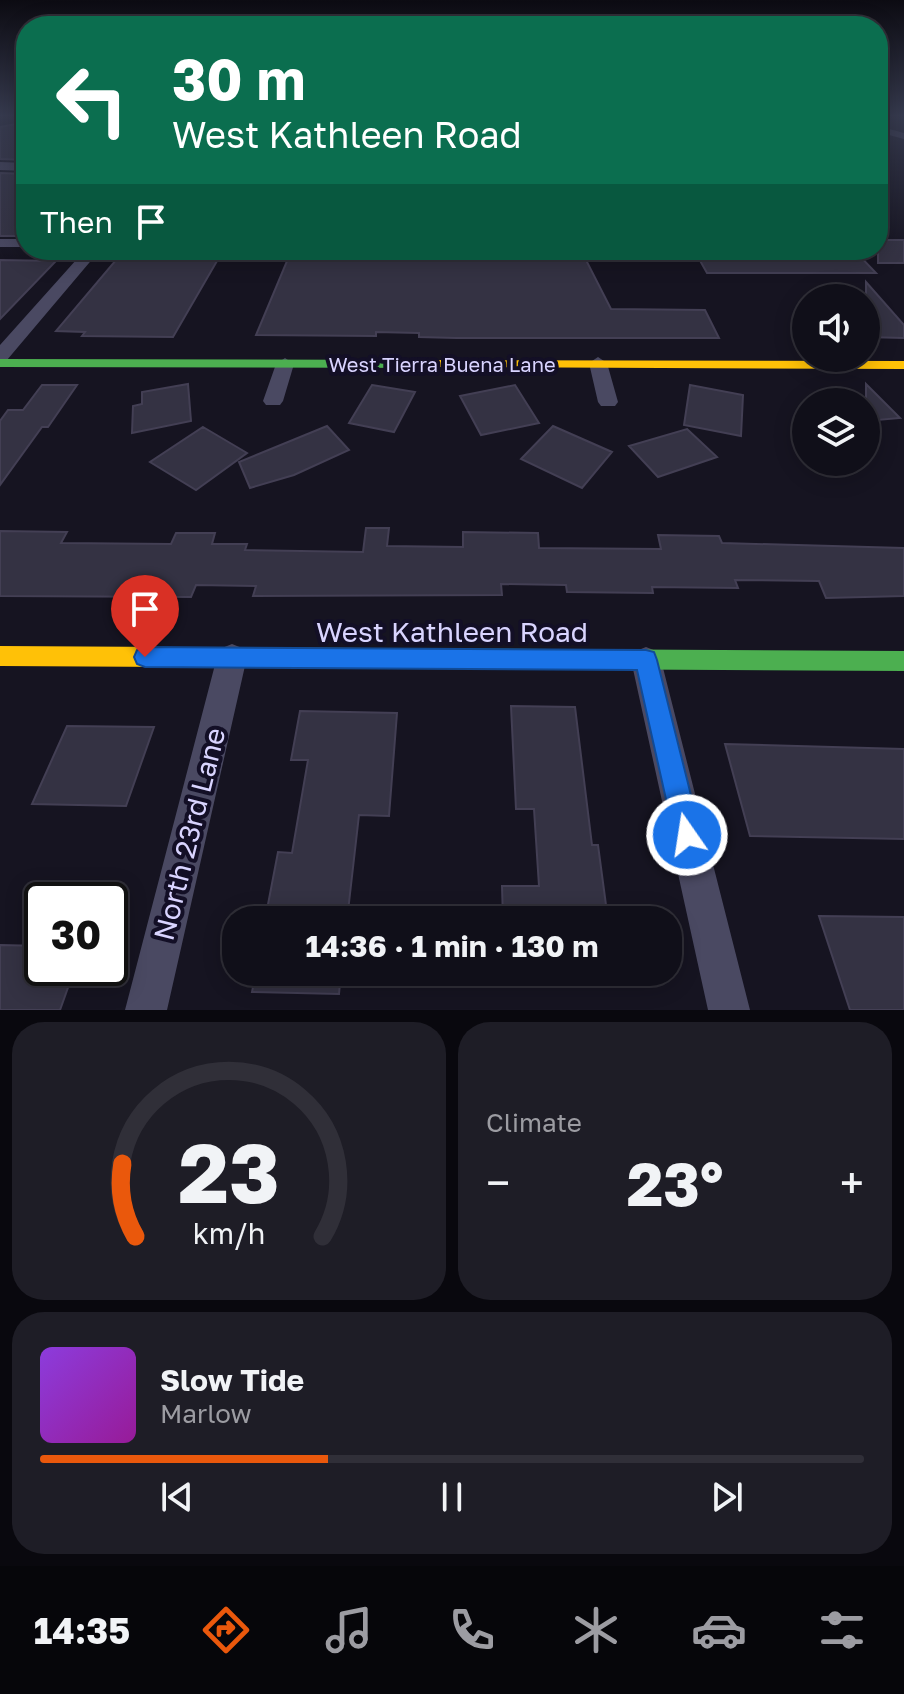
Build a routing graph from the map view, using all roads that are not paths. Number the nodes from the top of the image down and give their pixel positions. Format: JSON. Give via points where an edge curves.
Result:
{"nodes":[{"id":1,"x":84,"y":260,"type":"edge"},
{"id":2,"x":0,"y":356,"type":"edge"},
{"id":3,"x":0,"y":363,"type":"edge"},
{"id":4,"x":598,"y":363,"type":"junction"},
{"id":5,"x":285,"y":364,"type":"junction"},
{"id":6,"x":904,"y":365,"type":"edge"},
{"id":7,"x":273,"y":401,"type":"dead end"},
{"id":8,"x":608,"y":402,"type":"dead end"},
{"id":9,"x":0,"y":656,"type":"edge"},
{"id":10,"x":232,"y":657,"type":"junction"},
{"id":11,"x":646,"y":660,"type":"junction"},
{"id":12,"x":904,"y":661,"type":"edge"},
{"id":13,"x":146,"y":1010,"type":"edge"},
{"id":14,"x":729,"y":1010,"type":"edge"}],
"edges":[{"from":1,"to":2,"type":"street"},
{"from":3,"to":5,"type":"street","name":"West Tierra Buena Lane"},
{"from":4,"to":5,"type":"street","name":"West Tierra Buena Lane"},
{"from":4,"to":6,"type":"street","name":"West Tierra Buena Lane"},
{"from":4,"to":8,"type":"street"},
{"from":5,"to":7,"type":"street"},
{"from":9,"to":10,"type":"street","name":"West Kathleen Road"},
{"from":10,"to":11,"type":"street","name":"West Kathleen Road"},
{"from":10,"to":13,"type":"street","name":"North 23rd Lane"},
{"from":11,"to":12,"type":"street","name":"West Kathleen Road"},
{"from":11,"to":14,"type":"street"}]}
